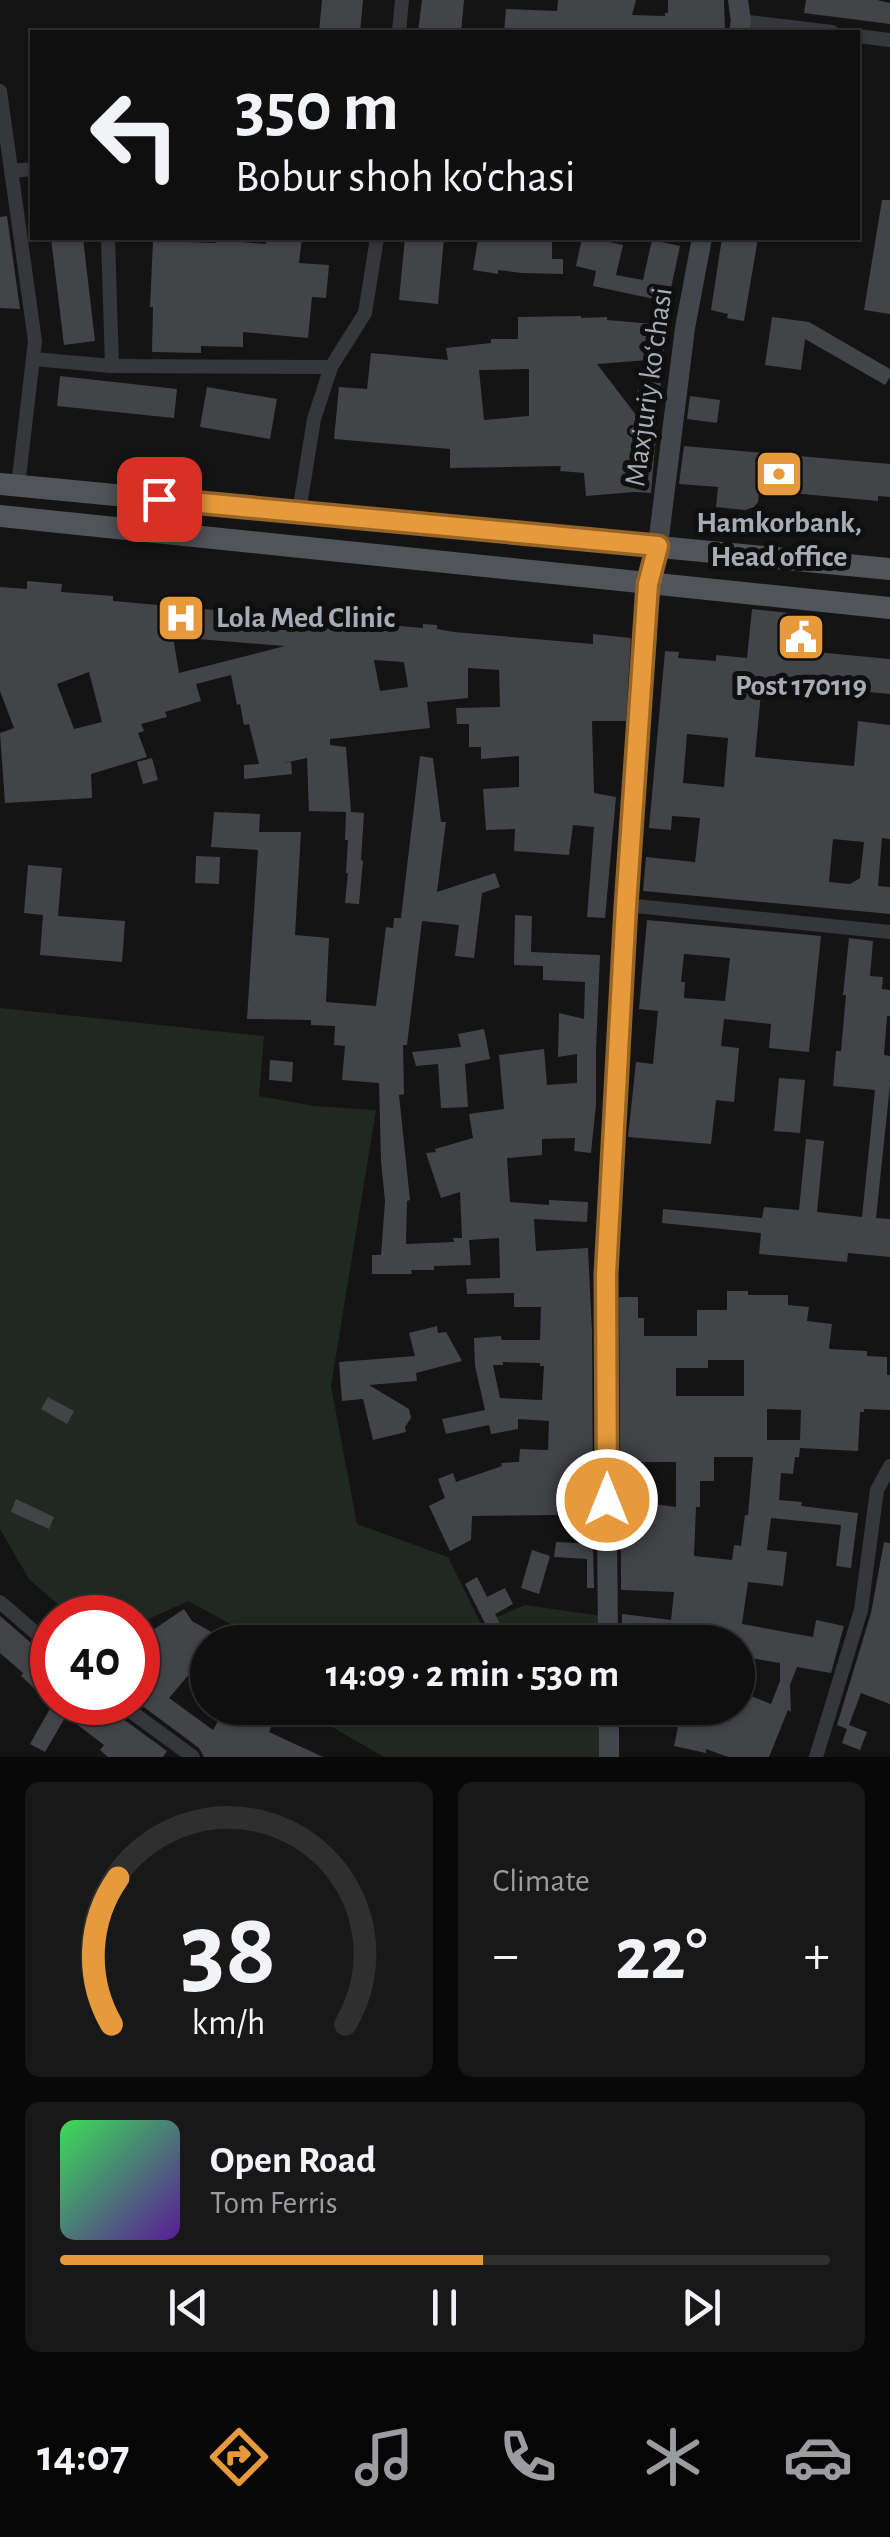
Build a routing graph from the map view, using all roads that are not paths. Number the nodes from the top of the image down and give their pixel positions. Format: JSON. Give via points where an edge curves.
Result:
{"nodes":[{"id":1,"x":402,"y":0,"type":"edge"},
{"id":2,"x":740,"y":18,"type":"edge"},
{"id":3,"x":399,"y":30,"type":"edge"},
{"id":4,"x":819,"y":30,"type":"edge"},
{"id":5,"x":860,"y":36,"type":"edge"},
{"id":6,"x":890,"y":40,"type":"edge"},
{"id":7,"x":0,"y":91,"type":"edge"},
{"id":8,"x":2,"y":116,"type":"edge"},
{"id":9,"x":30,"y":169,"type":"edge"},
{"id":10,"x":11,"y":171,"type":"junction"},
{"id":11,"x":108,"y":240,"type":"edge"},
{"id":12,"x":377,"y":240,"type":"edge"},
{"id":13,"x":702,"y":240,"type":"edge"},
{"id":14,"x":33,"y":358,"type":"junction"},
{"id":15,"x":112,"y":366,"type":"junction"},
{"id":16,"x":331,"y":367,"type":"junction"},
{"id":17,"x":9,"y":485,"type":"edge"},
{"id":18,"x":299,"y":512,"type":"junction"},
{"id":19,"x":0,"y":516,"type":"edge"},
{"id":20,"x":658,"y":546,"type":"junction"},
{"id":21,"x":890,"y":569,"type":"edge"},
{"id":22,"x":648,"y":584,"type":"junction"},
{"id":23,"x":890,"y":608,"type":"edge"},
{"id":24,"x":626,"y":906,"type":"junction"},
{"id":25,"x":890,"y":932,"type":"edge"},
{"id":26,"x":890,"y":1466,"type":"edge"},
{"id":27,"x":0,"y":1602,"type":"edge"},
{"id":28,"x":608,"y":1625,"type":"edge"},
{"id":29,"x":30,"y":1628,"type":"edge"},
{"id":30,"x":149,"y":1725,"type":"edge"},
{"id":31,"x":608,"y":1725,"type":"edge"},
{"id":32,"x":193,"y":1757,"type":"edge"},
{"id":33,"x":609,"y":1757,"type":"edge"},
{"id":34,"x":816,"y":1757,"type":"edge"}],
"edges":[{"from":1,"to":3,"type":"street"},
{"from":2,"to":4,"type":"street"},
{"from":5,"to":6,"type":"street"},
{"from":7,"to":8,"type":"street"},
{"from":8,"to":10,"type":"street"},
{"from":9,"to":10,"type":"street"},
{"from":10,"to":14,"type":"street"},
{"from":11,"to":15,"type":"street"},
{"from":12,"to":16,"type":"street","via":[[365,313]]},
{"from":13,"to":20,"type":"street","name":"Maxjuriy koʻchasi"},
{"from":14,"to":15,"type":"street"},
{"from":14,"to":17,"type":"street"},
{"from":15,"to":16,"type":"street"},
{"from":16,"to":18,"type":"street","via":[[314,419]]},
{"from":17,"to":18,"type":"main road"},
{"from":18,"to":20,"type":"main road"},
{"from":19,"to":22,"type":"main road"},
{"from":20,"to":21,"type":"main road"},
{"from":20,"to":22,"type":"street","name":"Maxjuriy koʻchasi"},
{"from":22,"to":23,"type":"main road"},
{"from":22,"to":24,"type":"street","name":"Maxjuriy koʻchasi"},
{"from":24,"to":25,"type":"street"},
{"from":24,"to":28,"type":"street","name":"Maxjuriy koʻchasi","via":[[606,1274]]},
{"from":26,"to":34,"type":"street","via":[[877,1490],[861,1610]]},
{"from":27,"to":29,"type":"street"},
{"from":30,"to":32,"type":"street"},
{"from":31,"to":33,"type":"street"}]}
